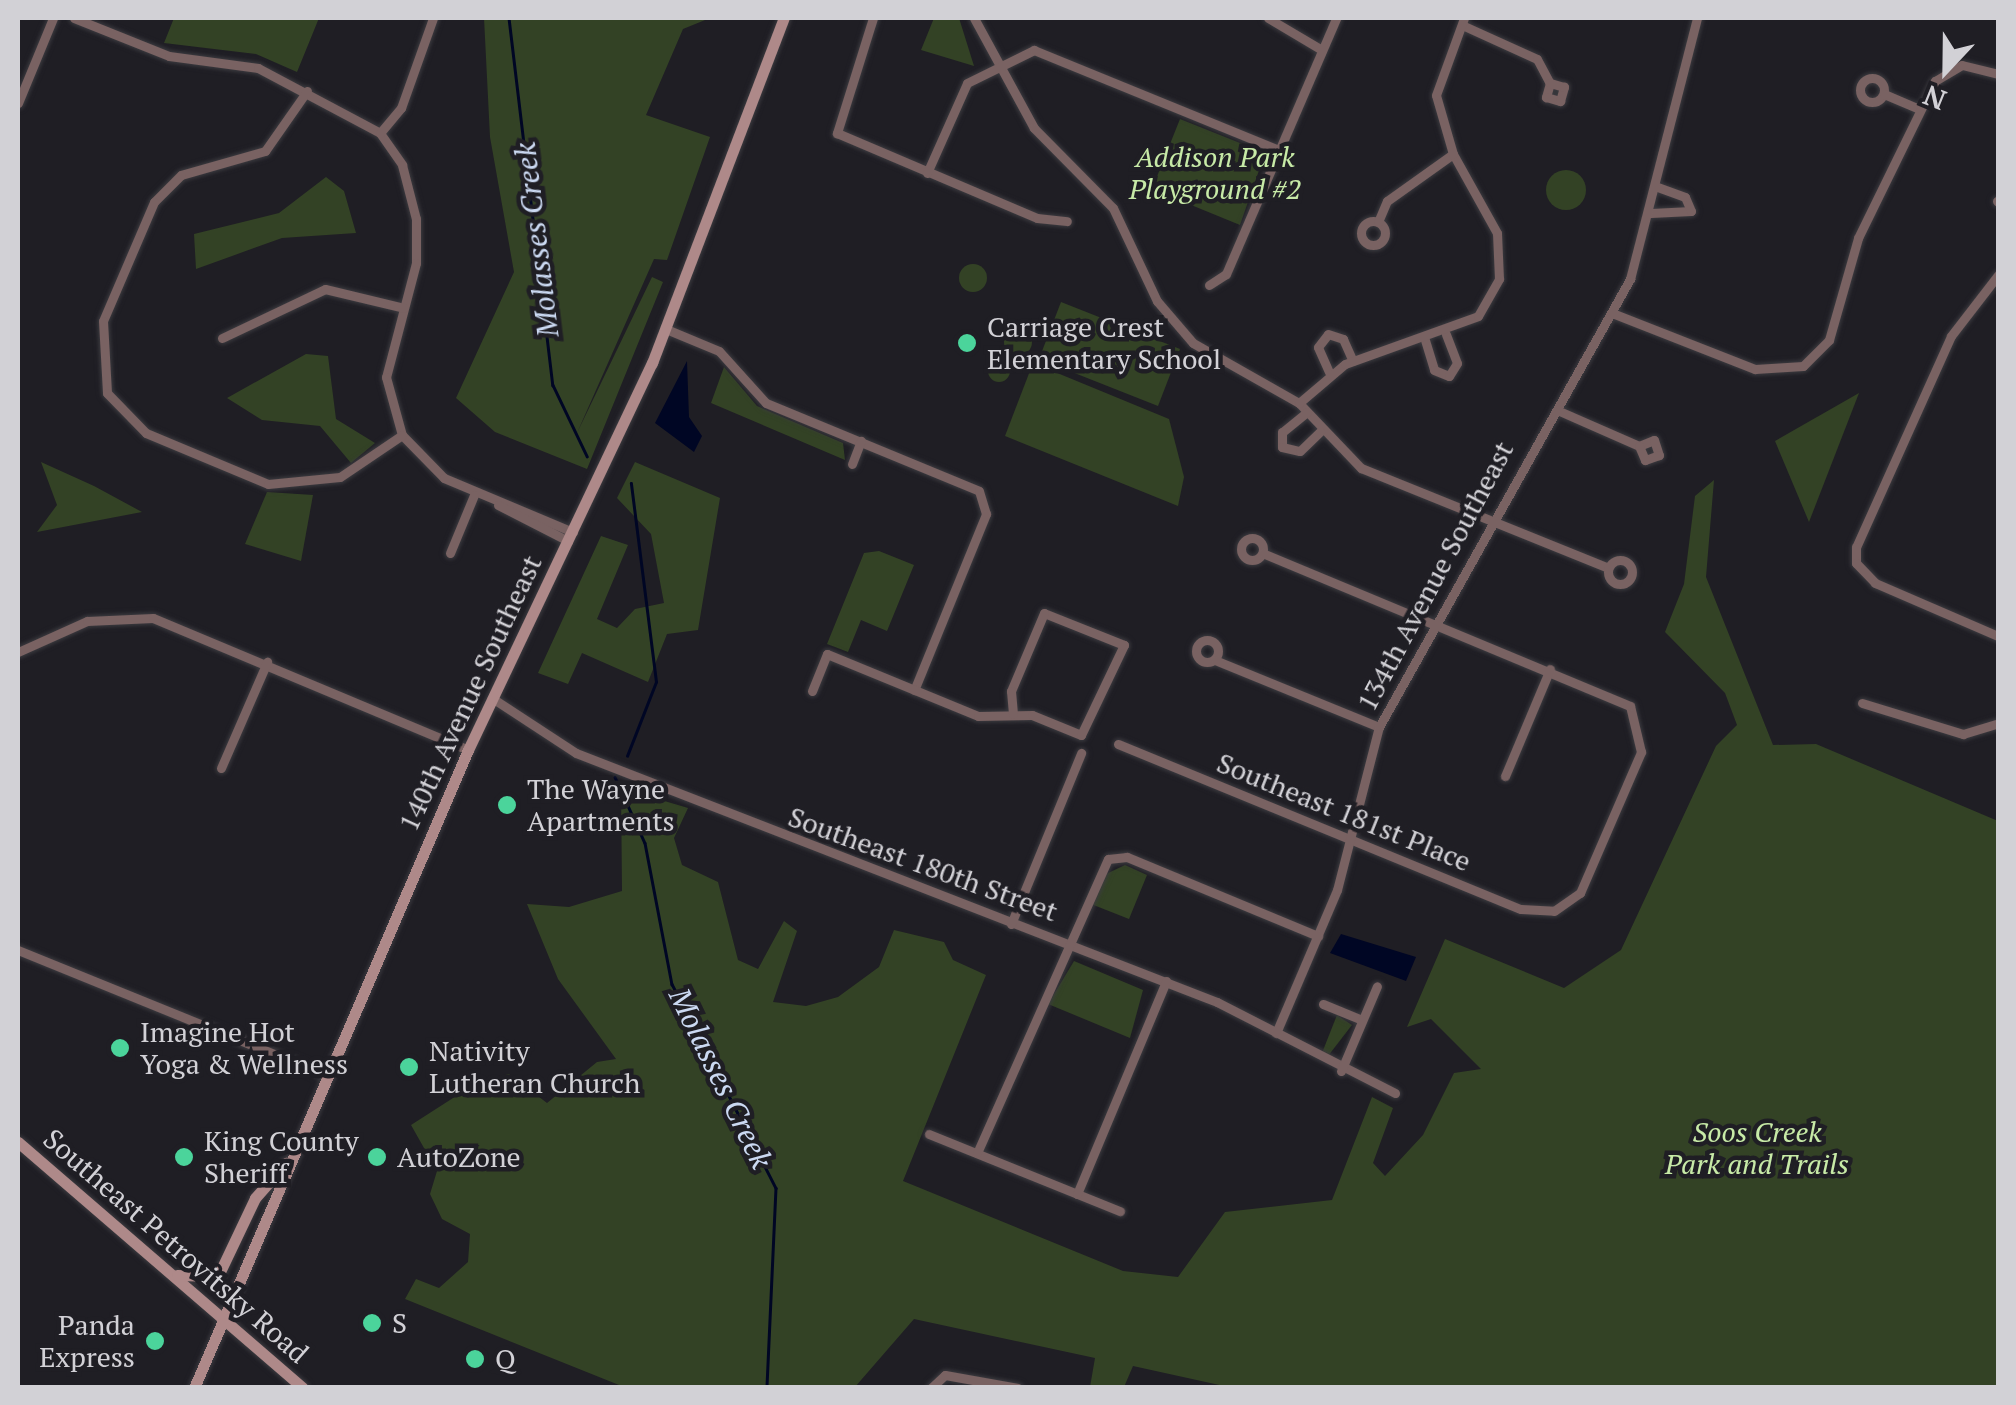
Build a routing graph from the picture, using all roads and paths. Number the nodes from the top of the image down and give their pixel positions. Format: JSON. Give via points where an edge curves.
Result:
{"nodes":[{"id":1,"x":53,"y":18,"type":"edge"},
{"id":2,"x":74,"y":18,"type":"edge"},
{"id":3,"x":433,"y":18,"type":"edge"},
{"id":4,"x":784,"y":18,"type":"edge"},
{"id":5,"x":873,"y":18,"type":"edge"},
{"id":6,"x":974,"y":18,"type":"edge"},
{"id":7,"x":1268,"y":18,"type":"edge"},
{"id":8,"x":1336,"y":18,"type":"edge"},
{"id":9,"x":1696,"y":18,"type":"edge"},
{"id":10,"x":1463,"y":21,"type":"edge"},
{"id":11,"x":1322,"y":50,"type":"junction"},
{"id":12,"x":998,"y":65,"type":"junction"},
{"id":13,"x":1998,"y":74,"type":"edge"},
{"id":14,"x":1550,"y":83,"type":"dead end"},
{"id":15,"x":308,"y":90,"type":"junction"},
{"id":16,"x":1884,"y":94,"type":"dead end"},
{"id":17,"x":18,"y":103,"type":"edge"},
{"id":18,"x":1919,"y":109,"type":"junction"},
{"id":19,"x":380,"y":134,"type":"junction"},
{"id":20,"x":1280,"y":150,"type":"junction"},
{"id":21,"x":1453,"y":154,"type":"junction"},
{"id":22,"x":927,"y":172,"type":"junction"},
{"id":23,"x":1657,"y":187,"type":"junction"},
{"id":24,"x":1651,"y":213,"type":"junction"},
{"id":25,"x":1067,"y":221,"type":"dead end"},
{"id":26,"x":1378,"y":222,"type":"dead end"},
{"id":27,"x":1998,"y":275,"type":"edge"},
{"id":28,"x":1210,"y":285,"type":"dead end"},
{"id":29,"x":404,"y":308,"type":"junction"},
{"id":30,"x":1612,"y":313,"type":"junction"},
{"id":31,"x":666,"y":329,"type":"junction"},
{"id":32,"x":1446,"y":334,"type":"junction"},
{"id":33,"x":222,"y":338,"type":"dead end"},
{"id":34,"x":1426,"y":340,"type":"junction"},
{"id":35,"x":1353,"y":361,"type":"junction"},
{"id":36,"x":1329,"y":372,"type":"junction"},
{"id":37,"x":1299,"y":402,"type":"junction"},
{"id":38,"x":1556,"y":410,"type":"junction"},
{"id":39,"x":1307,"y":412,"type":"junction"},
{"id":40,"x":1320,"y":432,"type":"junction"},
{"id":41,"x":402,"y":435,"type":"junction"},
{"id":42,"x":862,"y":441,"type":"junction"},
{"id":43,"x":1640,"y":446,"type":"dead end"},
{"id":44,"x":852,"y":464,"type":"dead end"},
{"id":45,"x":474,"y":495,"type":"junction"},
{"id":46,"x":1493,"y":521,"type":"junction"},
{"id":47,"x":570,"y":537,"type":"junction"},
{"id":48,"x":450,"y":553,"type":"dead end"},
{"id":49,"x":1263,"y":553,"type":"dead end"},
{"id":50,"x":1608,"y":568,"type":"dead end"},
{"id":51,"x":1438,"y":622,"type":"junction"},
{"id":52,"x":1998,"y":636,"type":"edge"},
{"id":53,"x":18,"y":652,"type":"edge"},
{"id":54,"x":1214,"y":660,"type":"dead end"},
{"id":55,"x":268,"y":662,"type":"junction"},
{"id":56,"x":1550,"y":669,"type":"junction"},
{"id":57,"x":914,"y":690,"type":"junction"},
{"id":58,"x":812,"y":691,"type":"dead end"},
{"id":59,"x":492,"y":698,"type":"junction"},
{"id":60,"x":1862,"y":703,"type":"dead end"},
{"id":61,"x":1012,"y":714,"type":"junction"},
{"id":62,"x":1998,"y":723,"type":"edge"},
{"id":63,"x":1378,"y":728,"type":"junction"},
{"id":64,"x":1118,"y":744,"type":"dead end"},
{"id":65,"x":468,"y":750,"type":"junction"},
{"id":66,"x":1081,"y":752,"type":"dead end"},
{"id":67,"x":221,"y":768,"type":"dead end"},
{"id":68,"x":1505,"y":776,"type":"dead end"},
{"id":69,"x":1348,"y":838,"type":"junction"},
{"id":70,"x":1010,"y":924,"type":"junction"},
{"id":71,"x":1318,"y":936,"type":"junction"},
{"id":72,"x":1066,"y":941,"type":"junction"},
{"id":73,"x":18,"y":950,"type":"edge"},
{"id":74,"x":1166,"y":982,"type":"junction"},
{"id":75,"x":1377,"y":986,"type":"dead end"},
{"id":76,"x":1323,"y":1004,"type":"dead end"},
{"id":77,"x":1362,"y":1020,"type":"junction"},
{"id":78,"x":1276,"y":1033,"type":"junction"},
{"id":79,"x":1341,"y":1071,"type":"junction"},
{"id":80,"x":328,"y":1076,"type":"junction"},
{"id":81,"x":1395,"y":1093,"type":"dead end"},
{"id":82,"x":929,"y":1134,"type":"dead end"},
{"id":83,"x":18,"y":1142,"type":"edge"},
{"id":84,"x":295,"y":1152,"type":"junction"},
{"id":85,"x":977,"y":1153,"type":"junction"},
{"id":86,"x":1077,"y":1194,"type":"junction"},
{"id":87,"x":1120,"y":1212,"type":"dead end"},
{"id":88,"x":171,"y":1274,"type":"junction"},
{"id":89,"x":222,"y":1320,"type":"junction"},
{"id":90,"x":194,"y":1388,"type":"edge"},
{"id":91,"x":302,"y":1388,"type":"edge"},
{"id":92,"x":930,"y":1388,"type":"edge"},
{"id":93,"x":1018,"y":1388,"type":"edge"}],
"edges":[{"from":1,"to":17,"type":"street"},
{"from":2,"to":15,"type":"street","via":[[169,56],[258,68]]},
{"from":3,"to":19,"type":"street","via":[[401,108]]},
{"from":4,"to":31,"type":"main road","name":"140th Avenue Southeast"},
{"from":5,"to":22,"type":"street","via":[[837,133]]},
{"from":6,"to":12,"type":"street"},
{"from":7,"to":11,"type":"street"},
{"from":8,"to":11,"type":"street"},
{"from":9,"to":23,"type":"street","name":"134th Avenue Southeast"},
{"from":10,"to":14,"type":"street","via":[[1537,59]]},
{"from":10,"to":21,"type":"street","via":[[1436,95]]},
{"from":11,"to":20,"type":"street"},
{"from":12,"to":20,"type":"street","via":[[1044,52]]},
{"from":12,"to":22,"type":"street","via":[[967,82]]},
{"from":12,"to":37,"type":"street","via":[[1034,128],[1113,208],[1173,322],[1242,375]]},
{"from":13,"to":18,"type":"street","via":[[1947,70]]},
{"from":15,"to":19,"type":"street"},
{"from":15,"to":41,"type":"street","via":[[265,151],[181,175],[154,202],[103,321],[107,393],[146,432],[268,484],[340,477]]},
{"from":16,"to":18,"type":"street"},
{"from":18,"to":30,"type":"street","via":[[1858,238],[1829,340],[1804,366],[1782,371]]},
{"from":19,"to":29,"type":"street","via":[[402,164],[416,219]]},
{"from":20,"to":28,"type":"street","via":[[1226,274]]},
{"from":21,"to":26,"type":"street","via":[[1387,201]]},
{"from":21,"to":32,"type":"street","via":[[1502,256],[1478,316]]},
{"from":22,"to":25,"type":"street","via":[[1037,218]]},
{"from":23,"to":24,"type":"street","name":"134th Avenue Southeast"},
{"from":23,"to":24,"type":"street","via":[[1692,207],[1681,218]]},
{"from":24,"to":30,"type":"street","name":"134th Avenue Southeast"},
{"from":27,"to":52,"type":"street","via":[[1951,336],[1856,563],[1875,584]]},
{"from":29,"to":33,"type":"street","via":[[346,292],[300,294]]},
{"from":29,"to":41,"type":"street","via":[[386,376]]},
{"from":30,"to":38,"type":"street","name":"134th Avenue Southeast"},
{"from":31,"to":42,"type":"street","via":[[720,351],[766,403]]},
{"from":31,"to":47,"type":"main road","name":"140th Avenue Southeast"},
{"from":32,"to":34,"type":"street"},
{"from":32,"to":34,"type":"street","via":[[1457,363],[1449,376],[1434,370]]},
{"from":34,"to":35,"type":"street"},
{"from":35,"to":36,"type":"street"},
{"from":35,"to":36,"type":"street","via":[[1340,336],[1328,334],[1318,347]]},
{"from":36,"to":37,"type":"street"},
{"from":37,"to":39,"type":"street"},
{"from":38,"to":43,"type":"street"},
{"from":38,"to":46,"type":"street","name":"134th Avenue Southeast"},
{"from":39,"to":40,"type":"street"},
{"from":39,"to":40,"type":"street","via":[[1282,432],[1282,447],[1300,451]]},
{"from":40,"to":46,"type":"street","via":[[1361,468]]},
{"from":41,"to":45,"type":"street","via":[[422,461]]},
{"from":42,"to":44,"type":"street"},
{"from":42,"to":57,"type":"street","via":[[970,485],[984,500]]},
{"from":45,"to":47,"type":"street"},
{"from":45,"to":48,"type":"street"},
{"from":46,"to":50,"type":"street"},
{"from":46,"to":51,"type":"street","name":"134th Avenue Southeast"},
{"from":47,"to":59,"type":"main road","name":"140th Avenue Southeast"},
{"from":49,"to":51,"type":"street"},
{"from":51,"to":56,"type":"street"},
{"from":51,"to":63,"type":"street","name":"134th Avenue Southeast"},
{"from":53,"to":55,"type":"street","via":[[120,614]]},
{"from":54,"to":63,"type":"street"},
{"from":55,"to":65,"type":"street"},
{"from":55,"to":67,"type":"street"},
{"from":56,"to":68,"type":"street"},
{"from":56,"to":69,"type":"street","name":"Southeast 181st Place","via":[[1618,696],[1638,720],[1641,752],[1591,875],[1554,912],[1521,910]]},
{"from":57,"to":58,"type":"street","via":[[827,654]]},
{"from":57,"to":61,"type":"street","via":[[978,716]]},
{"from":59,"to":65,"type":"main road","name":"140th Avenue Southeast"},
{"from":59,"to":70,"type":"street","name":"Southeast 180th Street","via":[[576,753]]},
{"from":60,"to":62,"type":"street","via":[[1963,734]]},
{"from":61,"to":61,"type":"street","via":[[1011,691],[1044,613],[1124,646],[1088,734]]},
{"from":63,"to":69,"type":"street","name":"134th Avenue Southeast"},
{"from":64,"to":69,"type":"street","name":"Southeast 181st Place"},
{"from":65,"to":80,"type":"main road","name":"140th Avenue Southeast"},
{"from":66,"to":70,"type":"street"},
{"from":69,"to":71,"type":"street","name":"134th Avenue Southeast"},
{"from":70,"to":72,"type":"street","name":"Southeast 180th Street"},
{"from":71,"to":72,"type":"street","via":[[1128,857],[1108,859]]},
{"from":71,"to":78,"type":"street","name":"134th Avenue Southeast"},
{"from":72,"to":74,"type":"street","name":"Southeast 180th Street"},
{"from":72,"to":85,"type":"street"},
{"from":73,"to":80,"type":"street"},
{"from":74,"to":78,"type":"street","name":"Southeast 180th Street"},
{"from":74,"to":86,"type":"street"},
{"from":75,"to":77,"type":"street"},
{"from":76,"to":77,"type":"street"},
{"from":77,"to":79,"type":"street"},
{"from":78,"to":79,"type":"street","name":"Southeast 180th Street"},
{"from":79,"to":81,"type":"street","name":"Southeast 180th Street"},
{"from":80,"to":84,"type":"main road","name":"140th Avenue Southeast"},
{"from":82,"to":85,"type":"street"},
{"from":83,"to":88,"type":"main road","name":"Southeast Petrovitsky Road"},
{"from":84,"to":88,"type":"main road","via":[[255,1198],[218,1276],[201,1282]]},
{"from":84,"to":89,"type":"main road","name":"140th Avenue Southeast"},
{"from":85,"to":86,"type":"street"},
{"from":86,"to":87,"type":"street"},
{"from":88,"to":89,"type":"main road","name":"Southeast Petrovitsky Road"},
{"from":89,"to":90,"type":"main road","name":"140th Avenue Southeast"},
{"from":89,"to":91,"type":"main road","name":"Southeast Petrovitsky Road"},
{"from":92,"to":93,"type":"street","via":[[945,1375]]}]}
